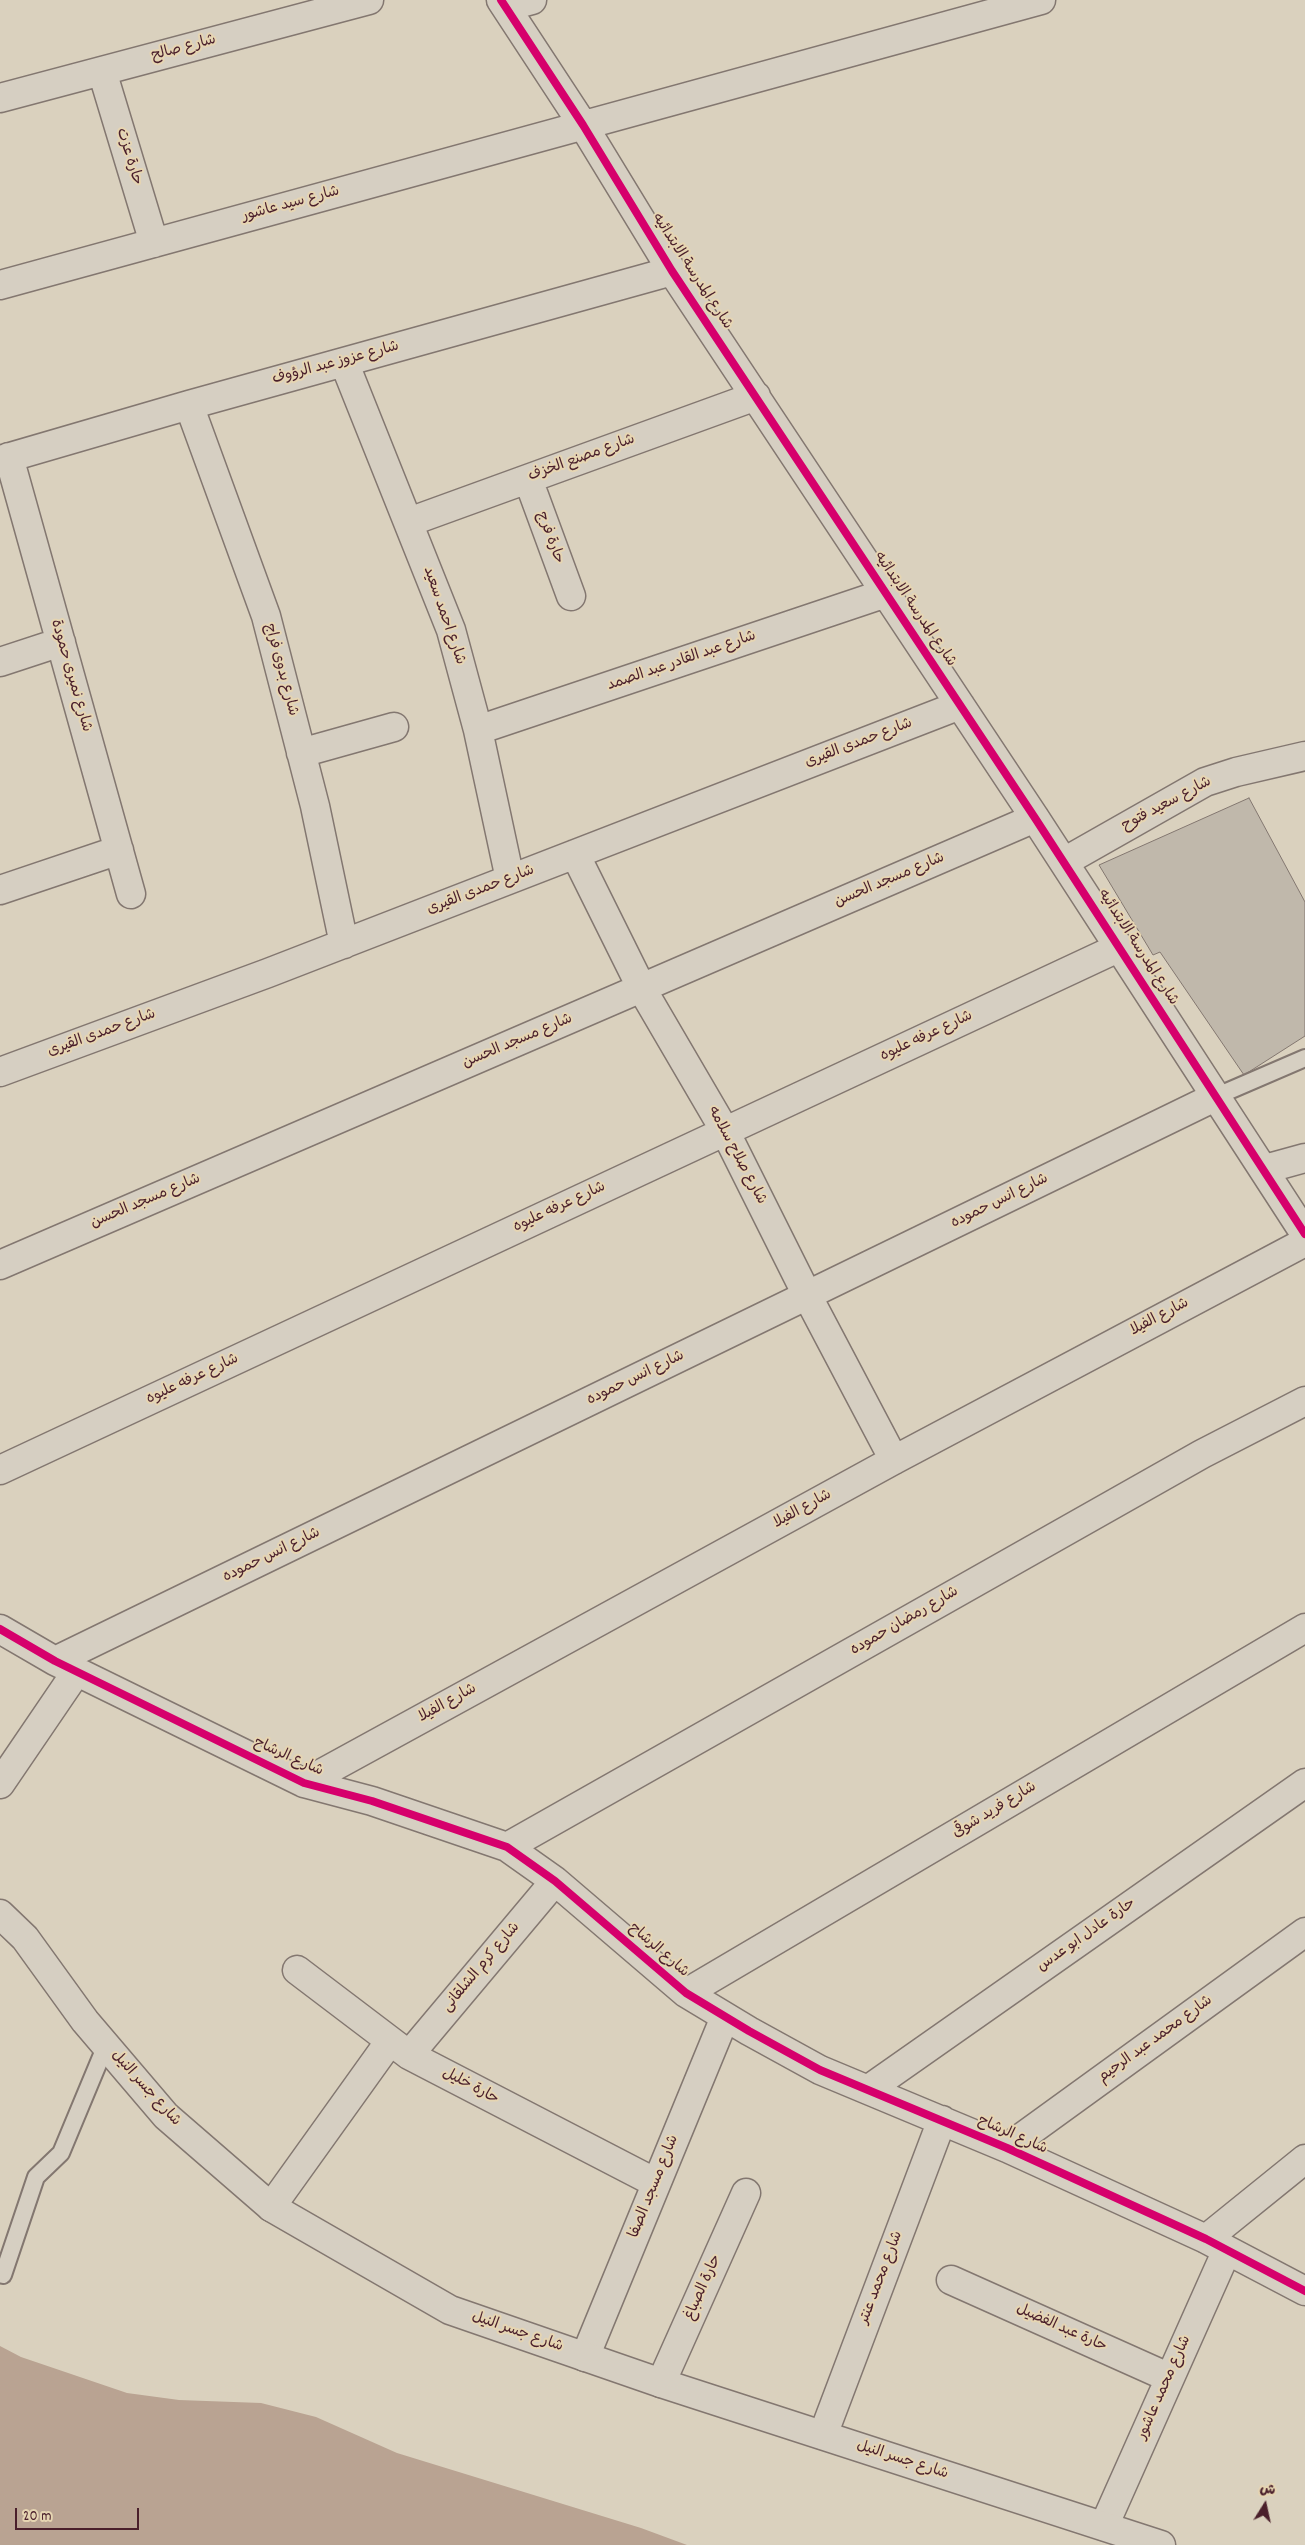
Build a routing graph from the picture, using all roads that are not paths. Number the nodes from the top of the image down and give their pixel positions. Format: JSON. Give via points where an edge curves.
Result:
{"nodes":[{"id":1,"x":369,"y":0,"type":"edge"},
{"id":2,"x":532,"y":0,"type":"edge"},
{"id":3,"x":1041,"y":0,"type":"edge"},
{"id":4,"x":503,"y":3,"type":"edge"},
{"id":5,"x":102,"y":71,"type":"junction"},
{"id":6,"x":0,"y":98,"type":"edge"},
{"id":7,"x":583,"y":125,"type":"junction"},
{"id":8,"x":154,"y":243,"type":"junction"},
{"id":9,"x":672,"y":271,"type":"junction"},
{"id":10,"x":0,"y":285,"type":"edge"},
{"id":11,"x":344,"y":362,"type":"junction"},
{"id":12,"x":756,"y":396,"type":"junction"},
{"id":13,"x":189,"y":405,"type":"junction"},
{"id":14,"x":4,"y":458,"type":"edge"},
{"id":15,"x":528,"y":479,"type":"junction"},
{"id":16,"x":409,"y":522,"type":"junction"},
{"id":17,"x":886,"y":593,"type":"junction"},
{"id":18,"x":570,"y":596,"type":"dead end"},
{"id":19,"x":61,"y":642,"type":"junction"},
{"id":20,"x":0,"y":662,"type":"edge"},
{"id":21,"x":960,"y":705,"type":"junction"},
{"id":22,"x":394,"y":727,"type":"dead end"},
{"id":23,"x":478,"y":730,"type":"junction"},
{"id":24,"x":301,"y":753,"type":"junction"},
{"id":25,"x":1305,"y":756,"type":"edge"},
{"id":26,"x":1035,"y":818,"type":"junction"},
{"id":27,"x":119,"y":850,"type":"junction"},
{"id":28,"x":575,"y":854,"type":"junction"},
{"id":29,"x":1064,"y":862,"type":"junction"},
{"id":30,"x":510,"y":879,"type":"junction"},
{"id":31,"x":0,"y":890,"type":"edge"},
{"id":32,"x":131,"y":894,"type":"dead end"},
{"id":33,"x":344,"y":944,"type":"junction"},
{"id":34,"x":1120,"y":947,"type":"junction"},
{"id":35,"x":642,"y":988,"type":"junction"},
{"id":36,"x":1305,"y":1058,"type":"edge"},
{"id":37,"x":0,"y":1072,"type":"edge"},
{"id":38,"x":1217,"y":1096,"type":"junction"},
{"id":39,"x":725,"y":1131,"type":"junction"},
{"id":40,"x":1305,"y":1158,"type":"edge"},
{"id":41,"x":1265,"y":1170,"type":"junction"},
{"id":42,"x":1305,"y":1234,"type":"edge"},
{"id":43,"x":1305,"y":1242,"type":"edge"},
{"id":44,"x":0,"y":1265,"type":"edge"},
{"id":45,"x":807,"y":1296,"type":"junction"},
{"id":46,"x":1305,"y":1401,"type":"edge"},
{"id":47,"x":894,"y":1460,"type":"junction"},
{"id":48,"x":0,"y":1470,"type":"edge"},
{"id":49,"x":1305,"y":1628,"type":"edge"},
{"id":50,"x":0,"y":1629,"type":"edge"},
{"id":51,"x":66,"y":1666,"type":"junction"},
{"id":52,"x":304,"y":1783,"type":"junction"},
{"id":53,"x":1305,"y":1783,"type":"edge"},
{"id":54,"x":0,"y":1784,"type":"edge"},
{"id":55,"x":507,"y":1847,"type":"junction"},
{"id":56,"x":555,"y":1881,"type":"junction"},
{"id":57,"x":0,"y":1914,"type":"edge"},
{"id":58,"x":1305,"y":1932,"type":"edge"},
{"id":59,"x":297,"y":1970,"type":"dead end"},
{"id":60,"x":686,"y":1993,"type":"junction"},
{"id":61,"x":725,"y":2017,"type":"junction"},
{"id":62,"x":106,"y":2045,"type":"junction"},
{"id":63,"x":400,"y":2048,"type":"junction"},
{"id":64,"x":869,"y":2089,"type":"junction"},
{"id":65,"x":942,"y":2120,"type":"junction"},
{"id":66,"x":1007,"y":2148,"type":"junction"},
{"id":67,"x":1305,"y":2159,"type":"edge"},
{"id":68,"x":656,"y":2184,"type":"junction"},
{"id":69,"x":746,"y":2193,"type":"dead end"},
{"id":70,"x":271,"y":2207,"type":"junction"},
{"id":71,"x":1217,"y":2245,"type":"junction"},
{"id":72,"x":3,"y":2275,"type":"dead end"},
{"id":73,"x":951,"y":2280,"type":"dead end"},
{"id":74,"x":1305,"y":2291,"type":"edge"},
{"id":75,"x":585,"y":2357,"type":"junction"},
{"id":76,"x":1170,"y":2378,"type":"junction"},
{"id":77,"x":661,"y":2383,"type":"junction"},
{"id":78,"x":823,"y":2435,"type":"junction"},
{"id":79,"x":1104,"y":2526,"type":"junction"},
{"id":80,"x":1161,"y":2545,"type":"edge"}],
"edges":[{"from":1,"to":5,"type":"street","name":"شارع صالح"},
{"from":2,"to":4,"type":"street"},
{"from":3,"to":7,"type":"street","name":"شارع سيد عاشور"},
{"from":4,"to":7,"type":"street","name":"شارع المدرسة الابتدائيه"},
{"from":5,"to":6,"type":"street","name":"شارع صالح"},
{"from":5,"to":8,"type":"street","name":"حارة عزت"},
{"from":7,"to":8,"type":"street","name":"شارع سيد عاشور"},
{"from":7,"to":9,"type":"street","name":"شارع المدرسة الابتدائيه"},
{"from":8,"to":10,"type":"street","name":"شارع سيد عاشور"},
{"from":9,"to":11,"type":"street","name":"شارع عزوز عبد الرؤوف"},
{"from":9,"to":12,"type":"street","name":"شارع المدرسة الابتدائيه"},
{"from":11,"to":13,"type":"street","name":"شارع عزوز عبد الرؤوف"},
{"from":11,"to":16,"type":"street","name":"شارع احمد سعيد"},
{"from":12,"to":15,"type":"street","name":"شارع مصنع الخزف"},
{"from":12,"to":17,"type":"street","name":"شارع المدرسة الابتدائيه"},
{"from":13,"to":14,"type":"street","name":"شارع عزوز عبد الرؤوف"},
{"from":13,"to":24,"type":"street","name":"شارع بدوى فراج","via":[[266,616]]},
{"from":14,"to":19,"type":"street","name":"شارع نميرى حمودة"},
{"from":15,"to":16,"type":"street","name":"شارع مصنع الخزف"},
{"from":15,"to":18,"type":"street","name":"حارة فرج"},
{"from":16,"to":23,"type":"street","name":"شارع احمد سعيد","via":[[451,630]]},
{"from":17,"to":21,"type":"street","name":"شارع المدرسة الابتدائيه"},
{"from":17,"to":23,"type":"street","name":"شارع عبد القادر عبد الصمد"},
{"from":19,"to":20,"type":"street"},
{"from":19,"to":27,"type":"street","name":"شارع نميرى حمودة"},
{"from":21,"to":26,"type":"street","name":"شارع المدرسة الابتدائيه"},
{"from":21,"to":28,"type":"street","name":"شارع حمدى القيرى"},
{"from":22,"to":24,"type":"street"},
{"from":23,"to":30,"type":"street","name":"شارع احمد سعيد"},
{"from":24,"to":33,"type":"street","name":"شارع بدوى فراج"},
{"from":25,"to":29,"type":"street","name":"شارع سعيد فتوح","via":[[1205,782]]},
{"from":26,"to":29,"type":"street","name":"شارع المدرسة الابتدائيه"},
{"from":26,"to":35,"type":"street","name":"شارع مسجد الحسن"},
{"from":27,"to":31,"type":"street"},
{"from":27,"to":32,"type":"street","name":"شارع نميرى حمودة"},
{"from":28,"to":30,"type":"street","name":"شارع حمدى القيرى"},
{"from":28,"to":35,"type":"street","name":"شارع صلاح سلامه"},
{"from":29,"to":34,"type":"street","name":"شارع المدرسة الابتدائيه"},
{"from":30,"to":33,"type":"street","name":"شارع حمدى القيرى"},
{"from":33,"to":37,"type":"street","name":"شارع حمدى القيرى"},
{"from":34,"to":38,"type":"street","name":"شارع المدرسة الابتدائيه"},
{"from":34,"to":39,"type":"street","name":"شارع عرفه عليوه"},
{"from":35,"to":39,"type":"street","name":"شارع صلاح سلامه"},
{"from":35,"to":44,"type":"street","name":"شارع مسجد الحسن"},
{"from":36,"to":38,"type":"lane"},
{"from":38,"to":41,"type":"street","name":"شارع المدرسة الابتدائيه"},
{"from":38,"to":45,"type":"street","name":"شارع انس حموده"},
{"from":39,"to":45,"type":"street","name":"شارع صلاح سلامه"},
{"from":39,"to":48,"type":"street","name":"شارع عرفه عليوه"},
{"from":40,"to":41,"type":"street"},
{"from":41,"to":42,"type":"street","name":"شارع المدرسة الابتدائيه"},
{"from":43,"to":47,"type":"street","name":"شارع الفيلا"},
{"from":45,"to":47,"type":"street","name":"شارع صلاح سلامه"},
{"from":45,"to":51,"type":"street","name":"شارع انس حموده"},
{"from":46,"to":55,"type":"street","name":"شارع رمضان حموده","via":[[1202,1454]]},
{"from":47,"to":52,"type":"street","name":"شارع الفيلا"},
{"from":49,"to":60,"type":"street","name":"شارع فريد شوقى"},
{"from":50,"to":51,"type":"street","name":"شارع الرشاح"},
{"from":51,"to":52,"type":"street","name":"شارع الرشاح"},
{"from":51,"to":54,"type":"street"},
{"from":52,"to":55,"type":"street","name":"شارع الرشاح","via":[[372,1801]]},
{"from":53,"to":64,"type":"street","name":"حارة عادل ابو عدس"},
{"from":55,"to":56,"type":"street","name":"شارع الرشاح"},
{"from":56,"to":60,"type":"street","name":"شارع الرشاح"},
{"from":56,"to":63,"type":"street","name":"شارع كرم الشلقانى"},
{"from":57,"to":62,"type":"street","name":"شارع جسر النيل","via":[[25,1938]]},
{"from":58,"to":66,"type":"street","name":"شارع محمد عبد الرحيم"},
{"from":59,"to":63,"type":"street","name":"حارة خليل"},
{"from":60,"to":61,"type":"street","name":"شارع الرشاح"},
{"from":61,"to":64,"type":"street","name":"شارع الرشاح","via":[[820,2070]]},
{"from":61,"to":68,"type":"street","name":"شارع مسجد الصفا"},
{"from":62,"to":70,"type":"street","name":"شارع جسر النيل","via":[[166,2116]]},
{"from":62,"to":72,"type":"lane","via":[[61,2153],[36,2177]]},
{"from":63,"to":68,"type":"street","name":"حارة خليل"},
{"from":63,"to":70,"type":"street","name":"شارع كرم الشلقانى"},
{"from":64,"to":65,"type":"street","name":"شارع الرشاح"},
{"from":65,"to":66,"type":"street","name":"شارع الرشاح"},
{"from":65,"to":78,"type":"street","name":"شارع محمد عنتر"},
{"from":66,"to":71,"type":"street","name":"شارع الرشاح"},
{"from":67,"to":71,"type":"street"},
{"from":68,"to":75,"type":"street","name":"شارع مسجد الصفا"},
{"from":69,"to":77,"type":"street","name":"حارة الصباغ"},
{"from":70,"to":75,"type":"street","name":"شارع جسر النيل","via":[[450,2310]]},
{"from":71,"to":74,"type":"street","name":"شارع الرشاح"},
{"from":71,"to":76,"type":"street","name":"شارع محمد عاشور"},
{"from":73,"to":76,"type":"street","name":"حارة عبد الفضيل"},
{"from":75,"to":77,"type":"street","name":"شارع جسر النيل"},
{"from":76,"to":79,"type":"street","name":"شارع محمد عاشور"},
{"from":77,"to":78,"type":"street","name":"شارع جسر النيل"},
{"from":78,"to":79,"type":"street","name":"شارع جسر النيل"},
{"from":79,"to":80,"type":"street","name":"شارع جسر النيل"}]}
